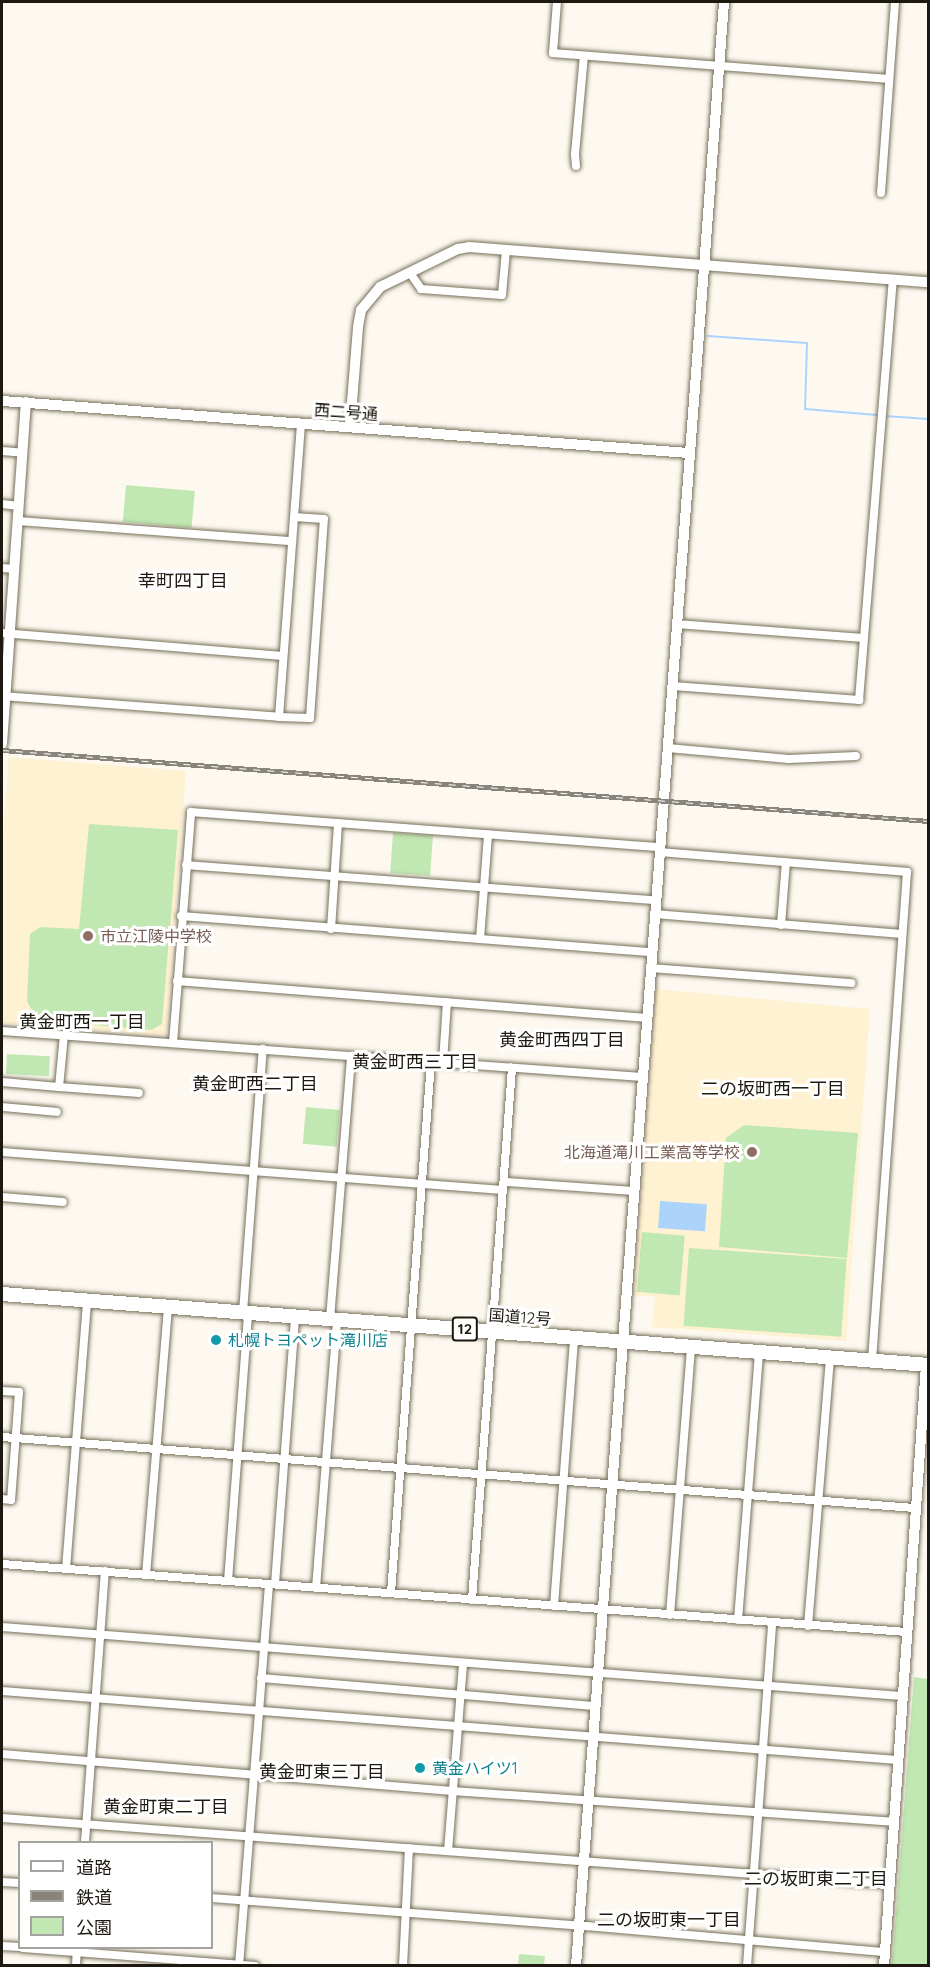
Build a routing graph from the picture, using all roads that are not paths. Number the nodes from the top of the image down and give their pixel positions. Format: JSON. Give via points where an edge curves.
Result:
{"nodes":[{"id":1,"x":557,"y":2,"type":"edge"},
{"id":2,"x":724,"y":2,"type":"edge"},
{"id":3,"x":895,"y":2,"type":"edge"},
{"id":4,"x":584,"y":56,"type":"junction"},
{"id":5,"x":720,"y":65,"type":"junction"},
{"id":6,"x":889,"y":79,"type":"junction"},
{"id":7,"x":576,"y":165,"type":"dead end"},
{"id":8,"x":881,"y":193,"type":"dead end"},
{"id":9,"x":507,"y":250,"type":"junction"},
{"id":10,"x":704,"y":265,"type":"junction"},
{"id":11,"x":410,"y":273,"type":"junction"},
{"id":12,"x":893,"y":279,"type":"junction"},
{"id":13,"x":928,"y":282,"type":"edge"},
{"id":14,"x":2,"y":401,"type":"edge"},
{"id":15,"x":26,"y":402,"type":"junction"},
{"id":16,"x":301,"y":423,"type":"junction"},
{"id":17,"x":350,"y":427,"type":"junction"},
{"id":18,"x":2,"y":451,"type":"edge"},
{"id":19,"x":22,"y":453,"type":"junction"},
{"id":20,"x":689,"y":453,"type":"junction"},
{"id":21,"x":2,"y":504,"type":"edge"},
{"id":22,"x":19,"y":506,"type":"junction"},
{"id":23,"x":294,"y":517,"type":"junction"},
{"id":24,"x":18,"y":521,"type":"junction"},
{"id":25,"x":292,"y":541,"type":"junction"},
{"id":26,"x":2,"y":568,"type":"edge"},
{"id":27,"x":14,"y":569,"type":"junction"},
{"id":28,"x":676,"y":624,"type":"junction"},
{"id":29,"x":5,"y":633,"type":"edge"},
{"id":30,"x":863,"y":638,"type":"junction"},
{"id":31,"x":284,"y":656,"type":"junction"},
{"id":32,"x":673,"y":686,"type":"junction"},
{"id":33,"x":3,"y":697,"type":"edge"},
{"id":34,"x":279,"y":717,"type":"junction"},
{"id":35,"x":2,"y":744,"type":"edge"},
{"id":36,"x":668,"y":748,"type":"junction"},
{"id":37,"x":856,"y":756,"type":"dead end"},
{"id":38,"x":338,"y":823,"type":"junction"},
{"id":39,"x":488,"y":834,"type":"junction"},
{"id":40,"x":660,"y":849,"type":"junction"},
{"id":41,"x":786,"y":862,"type":"junction"},
{"id":42,"x":186,"y":865,"type":"junction"},
{"id":43,"x":335,"y":876,"type":"junction"},
{"id":44,"x":484,"y":887,"type":"junction"},
{"id":45,"x":656,"y":900,"type":"junction"},
{"id":46,"x":655,"y":914,"type":"junction"},
{"id":47,"x":181,"y":916,"type":"junction"},
{"id":48,"x":781,"y":925,"type":"junction"},
{"id":49,"x":331,"y":929,"type":"junction"},
{"id":50,"x":902,"y":934,"type":"junction"},
{"id":51,"x":480,"y":939,"type":"junction"},
{"id":52,"x":652,"y":952,"type":"junction"},
{"id":53,"x":651,"y":968,"type":"junction"},
{"id":54,"x":177,"y":981,"type":"junction"},
{"id":55,"x":851,"y":982,"type":"dead end"},
{"id":56,"x":447,"y":1002,"type":"junction"},
{"id":57,"x":647,"y":1018,"type":"junction"},
{"id":58,"x":2,"y":1031,"type":"edge"},
{"id":59,"x":64,"y":1035,"type":"junction"},
{"id":60,"x":172,"y":1043,"type":"junction"},
{"id":61,"x":263,"y":1049,"type":"junction"},
{"id":62,"x":351,"y":1056,"type":"junction"},
{"id":63,"x":431,"y":1062,"type":"junction"},
{"id":64,"x":442,"y":1062,"type":"junction"},
{"id":65,"x":513,"y":1068,"type":"junction"},
{"id":66,"x":642,"y":1077,"type":"junction"},
{"id":67,"x":2,"y":1082,"type":"edge"},
{"id":68,"x":59,"y":1087,"type":"junction"},
{"id":69,"x":140,"y":1093,"type":"dead end"},
{"id":70,"x":2,"y":1107,"type":"edge"},
{"id":71,"x":57,"y":1112,"type":"dead end"},
{"id":72,"x":2,"y":1152,"type":"edge"},
{"id":73,"x":254,"y":1172,"type":"junction"},
{"id":74,"x":342,"y":1178,"type":"junction"},
{"id":75,"x":422,"y":1184,"type":"junction"},
{"id":76,"x":504,"y":1186,"type":"junction"},
{"id":77,"x":634,"y":1191,"type":"junction"},
{"id":78,"x":2,"y":1197,"type":"edge"},
{"id":79,"x":63,"y":1202,"type":"dead end"},
{"id":80,"x":2,"y":1294,"type":"edge"},
{"id":81,"x":87,"y":1300,"type":"junction"},
{"id":82,"x":168,"y":1306,"type":"junction"},
{"id":83,"x":246,"y":1313,"type":"junction"},
{"id":84,"x":295,"y":1316,"type":"junction"},
{"id":85,"x":333,"y":1319,"type":"junction"},
{"id":86,"x":412,"y":1325,"type":"junction"},
{"id":87,"x":492,"y":1331,"type":"junction"},
{"id":88,"x":574,"y":1338,"type":"junction"},
{"id":89,"x":622,"y":1341,"type":"junction"},
{"id":90,"x":690,"y":1346,"type":"junction"},
{"id":91,"x":759,"y":1351,"type":"junction"},
{"id":92,"x":830,"y":1358,"type":"junction"},
{"id":93,"x":872,"y":1361,"type":"junction"},
{"id":94,"x":927,"y":1365,"type":"edge"},
{"id":95,"x":2,"y":1391,"type":"edge"},
{"id":96,"x":2,"y":1437,"type":"edge"},
{"id":97,"x":15,"y":1438,"type":"junction"},
{"id":98,"x":75,"y":1443,"type":"junction"},
{"id":99,"x":157,"y":1449,"type":"junction"},
{"id":100,"x":238,"y":1455,"type":"junction"},
{"id":101,"x":284,"y":1459,"type":"junction"},
{"id":102,"x":325,"y":1463,"type":"junction"},
{"id":103,"x":401,"y":1469,"type":"junction"},
{"id":104,"x":482,"y":1474,"type":"junction"},
{"id":105,"x":563,"y":1480,"type":"junction"},
{"id":106,"x":612,"y":1484,"type":"junction"},
{"id":107,"x":681,"y":1490,"type":"junction"},
{"id":108,"x":748,"y":1495,"type":"junction"},
{"id":109,"x":2,"y":1499,"type":"edge"},
{"id":110,"x":818,"y":1501,"type":"junction"},
{"id":111,"x":915,"y":1508,"type":"junction"},
{"id":112,"x":2,"y":1564,"type":"edge"},
{"id":113,"x":66,"y":1569,"type":"junction"},
{"id":114,"x":105,"y":1571,"type":"junction"},
{"id":115,"x":146,"y":1575,"type":"junction"},
{"id":116,"x":228,"y":1581,"type":"junction"},
{"id":117,"x":272,"y":1584,"type":"junction"},
{"id":118,"x":316,"y":1588,"type":"junction"},
{"id":119,"x":391,"y":1593,"type":"junction"},
{"id":120,"x":472,"y":1600,"type":"junction"},
{"id":121,"x":554,"y":1606,"type":"junction"},
{"id":122,"x":602,"y":1609,"type":"junction"},
{"id":123,"x":670,"y":1615,"type":"junction"},
{"id":124,"x":738,"y":1620,"type":"junction"},
{"id":125,"x":772,"y":1623,"type":"junction"},
{"id":126,"x":808,"y":1626,"type":"junction"},
{"id":127,"x":2,"y":1627,"type":"edge"},
{"id":128,"x":906,"y":1632,"type":"junction"},
{"id":129,"x":101,"y":1634,"type":"junction"},
{"id":130,"x":264,"y":1647,"type":"junction"},
{"id":131,"x":464,"y":1664,"type":"junction"},
{"id":132,"x":597,"y":1672,"type":"junction"},
{"id":133,"x":261,"y":1678,"type":"junction"},
{"id":134,"x":766,"y":1685,"type":"junction"},
{"id":135,"x":2,"y":1691,"type":"edge"},
{"id":136,"x":461,"y":1695,"type":"junction"},
{"id":137,"x":901,"y":1696,"type":"junction"},
{"id":138,"x":96,"y":1699,"type":"junction"},
{"id":139,"x":594,"y":1706,"type":"junction"},
{"id":140,"x":259,"y":1710,"type":"junction"},
{"id":141,"x":458,"y":1725,"type":"junction"},
{"id":142,"x":592,"y":1735,"type":"junction"},
{"id":143,"x":762,"y":1749,"type":"junction"},
{"id":144,"x":2,"y":1754,"type":"edge"},
{"id":145,"x":897,"y":1760,"type":"junction"},
{"id":146,"x":91,"y":1761,"type":"junction"},
{"id":147,"x":254,"y":1774,"type":"junction"},
{"id":148,"x":452,"y":1791,"type":"junction"},
{"id":149,"x":588,"y":1800,"type":"junction"},
{"id":150,"x":757,"y":1814,"type":"junction"},
{"id":151,"x":2,"y":1818,"type":"edge"},
{"id":152,"x":893,"y":1822,"type":"junction"},
{"id":153,"x":87,"y":1825,"type":"junction"},
{"id":154,"x":249,"y":1836,"type":"junction"},
{"id":155,"x":85,"y":1841,"type":"edge"},
{"id":156,"x":409,"y":1848,"type":"junction"},
{"id":157,"x":448,"y":1851,"type":"junction"},
{"id":158,"x":583,"y":1862,"type":"junction"},
{"id":159,"x":753,"y":1875,"type":"junction"},
{"id":160,"x":2,"y":1882,"type":"edge"},
{"id":161,"x":18,"y":1883,"type":"edge"},
{"id":162,"x":889,"y":1884,"type":"junction"},
{"id":163,"x":213,"y":1898,"type":"edge"},
{"id":164,"x":244,"y":1901,"type":"junction"},
{"id":165,"x":406,"y":1914,"type":"junction"},
{"id":166,"x":579,"y":1926,"type":"junction"},
{"id":167,"x":749,"y":1940,"type":"junction"},
{"id":168,"x":2,"y":1946,"type":"edge"},
{"id":169,"x":18,"y":1947,"type":"edge"},
{"id":170,"x":77,"y":1949,"type":"edge"},
{"id":171,"x":885,"y":1952,"type":"junction"},
{"id":172,"x":76,"y":1965,"type":"edge"},
{"id":173,"x":239,"y":1965,"type":"edge"},
{"id":174,"x":255,"y":1965,"type":"edge"},
{"id":175,"x":403,"y":1965,"type":"edge"},
{"id":176,"x":576,"y":1965,"type":"edge"},
{"id":177,"x":747,"y":1965,"type":"edge"},
{"id":178,"x":884,"y":1965,"type":"edge"}],
"edges":[{"from":1,"to":4,"type":"street","via":[[553,53]]},
{"from":2,"to":5,"type":"street"},
{"from":3,"to":6,"type":"street"},
{"from":4,"to":5,"type":"street"},
{"from":4,"to":7,"type":"street"},
{"from":5,"to":6,"type":"street"},
{"from":5,"to":10,"type":"street"},
{"from":6,"to":8,"type":"street"},
{"from":9,"to":10,"type":"street"},
{"from":9,"to":11,"type":"street","via":[[458,249]]},
{"from":9,"to":11,"type":"street","via":[[502,295],[421,289]]},
{"from":10,"to":12,"type":"street"},
{"from":10,"to":20,"type":"street"},
{"from":11,"to":17,"type":"street","via":[[380,287],[362,310]]},
{"from":12,"to":13,"type":"street"},
{"from":12,"to":30,"type":"street"},
{"from":14,"to":15,"type":"street","name":"西二号通"},
{"from":15,"to":16,"type":"street","name":"西二号通"},
{"from":15,"to":19,"type":"street"},
{"from":16,"to":17,"type":"street","name":"西二号通"},
{"from":16,"to":23,"type":"street"},
{"from":17,"to":20,"type":"street","name":"西二号通"},
{"from":18,"to":19,"type":"street"},
{"from":19,"to":22,"type":"street"},
{"from":20,"to":28,"type":"street"},
{"from":21,"to":22,"type":"street"},
{"from":22,"to":24,"type":"street"},
{"from":23,"to":25,"type":"street"},
{"from":23,"to":34,"type":"street","via":[[324,519],[311,707],[310,718]]},
{"from":24,"to":25,"type":"street"},
{"from":24,"to":27,"type":"street"},
{"from":25,"to":31,"type":"street"},
{"from":26,"to":27,"type":"street"},
{"from":27,"to":29,"type":"street"},
{"from":28,"to":30,"type":"street"},
{"from":28,"to":32,"type":"street"},
{"from":29,"to":31,"type":"street"},
{"from":29,"to":33,"type":"street"},
{"from":30,"to":32,"type":"street","via":[[859,700]]},
{"from":31,"to":34,"type":"street"},
{"from":32,"to":36,"type":"street"},
{"from":33,"to":34,"type":"street"},
{"from":33,"to":35,"type":"street"},
{"from":36,"to":37,"type":"street","via":[[789,759]]},
{"from":36,"to":40,"type":"street"},
{"from":38,"to":39,"type":"street"},
{"from":38,"to":42,"type":"street","via":[[191,812]]},
{"from":38,"to":43,"type":"street"},
{"from":39,"to":40,"type":"street"},
{"from":39,"to":44,"type":"street"},
{"from":40,"to":41,"type":"street"},
{"from":40,"to":45,"type":"street"},
{"from":41,"to":48,"type":"street"},
{"from":41,"to":50,"type":"street","via":[[907,872]]},
{"from":42,"to":43,"type":"street"},
{"from":42,"to":47,"type":"street"},
{"from":43,"to":44,"type":"street"},
{"from":43,"to":49,"type":"street"},
{"from":44,"to":45,"type":"street"},
{"from":44,"to":51,"type":"street"},
{"from":45,"to":46,"type":"street"},
{"from":46,"to":48,"type":"street"},
{"from":46,"to":52,"type":"street"},
{"from":47,"to":49,"type":"street"},
{"from":47,"to":54,"type":"street"},
{"from":48,"to":50,"type":"street"},
{"from":49,"to":51,"type":"street"},
{"from":50,"to":93,"type":"street"},
{"from":51,"to":52,"type":"street"},
{"from":52,"to":53,"type":"street"},
{"from":53,"to":55,"type":"street"},
{"from":53,"to":57,"type":"street"},
{"from":54,"to":56,"type":"street"},
{"from":54,"to":60,"type":"street"},
{"from":56,"to":57,"type":"street"},
{"from":56,"to":64,"type":"street"},
{"from":57,"to":66,"type":"street"},
{"from":58,"to":59,"type":"street"},
{"from":59,"to":60,"type":"street"},
{"from":59,"to":68,"type":"street"},
{"from":60,"to":61,"type":"street"},
{"from":61,"to":62,"type":"street"},
{"from":61,"to":73,"type":"street"},
{"from":62,"to":63,"type":"street"},
{"from":62,"to":74,"type":"street"},
{"from":63,"to":64,"type":"street"},
{"from":63,"to":75,"type":"street"},
{"from":64,"to":65,"type":"street"},
{"from":65,"to":66,"type":"street"},
{"from":65,"to":76,"type":"street"},
{"from":66,"to":77,"type":"street"},
{"from":67,"to":68,"type":"street"},
{"from":68,"to":69,"type":"street"},
{"from":70,"to":71,"type":"street"},
{"from":72,"to":73,"type":"street"},
{"from":73,"to":74,"type":"street"},
{"from":73,"to":83,"type":"street"},
{"from":74,"to":75,"type":"street"},
{"from":74,"to":85,"type":"street"},
{"from":75,"to":76,"type":"street"},
{"from":75,"to":86,"type":"street"},
{"from":76,"to":77,"type":"street"},
{"from":76,"to":87,"type":"street"},
{"from":77,"to":89,"type":"street"},
{"from":78,"to":79,"type":"street"},
{"from":80,"to":81,"type":"highway","name":"国道12号","number":"12"},
{"from":81,"to":82,"type":"highway","name":"国道12号","number":"12"},
{"from":81,"to":98,"type":"street"},
{"from":82,"to":83,"type":"highway","name":"国道12号","number":"12"},
{"from":82,"to":99,"type":"street"},
{"from":83,"to":84,"type":"highway","name":"国道12号","number":"12"},
{"from":83,"to":100,"type":"street"},
{"from":84,"to":85,"type":"highway","name":"国道12号","number":"12"},
{"from":84,"to":101,"type":"street"},
{"from":85,"to":86,"type":"highway","name":"国道12号","number":"12"},
{"from":85,"to":102,"type":"street"},
{"from":86,"to":87,"type":"highway","name":"国道12号","number":"12"},
{"from":86,"to":103,"type":"street"},
{"from":87,"to":88,"type":"highway","name":"国道12号","number":"12"},
{"from":87,"to":104,"type":"street"},
{"from":88,"to":89,"type":"highway","name":"国道12号","number":"12"},
{"from":88,"to":105,"type":"street"},
{"from":89,"to":90,"type":"highway","name":"国道12号","number":"12"},
{"from":89,"to":106,"type":"street"},
{"from":90,"to":91,"type":"highway","name":"国道12号","number":"12"},
{"from":90,"to":107,"type":"street"},
{"from":91,"to":92,"type":"highway","name":"国道12号","number":"12"},
{"from":91,"to":108,"type":"street"},
{"from":92,"to":93,"type":"highway","name":"国道12号","number":"12"},
{"from":92,"to":110,"type":"street"},
{"from":93,"to":94,"type":"highway","name":"国道12号","number":"12"},
{"from":94,"to":111,"type":"street"},
{"from":95,"to":97,"type":"street","via":[[19,1392]]},
{"from":96,"to":97,"type":"street"},
{"from":97,"to":98,"type":"street"},
{"from":97,"to":109,"type":"street","via":[[11,1500]]},
{"from":98,"to":99,"type":"street"},
{"from":98,"to":113,"type":"street"},
{"from":99,"to":100,"type":"street"},
{"from":99,"to":115,"type":"street"},
{"from":100,"to":101,"type":"street"},
{"from":100,"to":116,"type":"street"},
{"from":101,"to":102,"type":"street"},
{"from":101,"to":117,"type":"street"},
{"from":102,"to":103,"type":"street"},
{"from":102,"to":118,"type":"street"},
{"from":103,"to":104,"type":"street"},
{"from":103,"to":119,"type":"street"},
{"from":104,"to":105,"type":"street"},
{"from":104,"to":120,"type":"street"},
{"from":105,"to":106,"type":"street"},
{"from":105,"to":121,"type":"street"},
{"from":106,"to":107,"type":"street"},
{"from":106,"to":122,"type":"street"},
{"from":107,"to":108,"type":"street"},
{"from":107,"to":123,"type":"street"},
{"from":108,"to":110,"type":"street"},
{"from":108,"to":124,"type":"street"},
{"from":110,"to":111,"type":"street"},
{"from":110,"to":126,"type":"street"},
{"from":111,"to":128,"type":"street"},
{"from":112,"to":113,"type":"street"},
{"from":113,"to":114,"type":"street"},
{"from":114,"to":115,"type":"street"},
{"from":114,"to":129,"type":"street"},
{"from":115,"to":116,"type":"street"},
{"from":116,"to":117,"type":"street"},
{"from":117,"to":118,"type":"street"},
{"from":117,"to":130,"type":"street"},
{"from":118,"to":119,"type":"street"},
{"from":119,"to":120,"type":"street"},
{"from":120,"to":121,"type":"street"},
{"from":121,"to":122,"type":"street"},
{"from":122,"to":123,"type":"street"},
{"from":122,"to":132,"type":"street"},
{"from":123,"to":124,"type":"street"},
{"from":124,"to":125,"type":"street"},
{"from":125,"to":126,"type":"street"},
{"from":125,"to":134,"type":"street"},
{"from":126,"to":128,"type":"street"},
{"from":127,"to":129,"type":"street"},
{"from":128,"to":137,"type":"street"},
{"from":129,"to":130,"type":"street"},
{"from":129,"to":138,"type":"street"},
{"from":130,"to":131,"type":"street"},
{"from":130,"to":133,"type":"street"},
{"from":131,"to":132,"type":"street"},
{"from":131,"to":136,"type":"street"},
{"from":132,"to":134,"type":"street"},
{"from":132,"to":139,"type":"street"},
{"from":133,"to":136,"type":"street"},
{"from":133,"to":140,"type":"street"},
{"from":134,"to":137,"type":"street"},
{"from":134,"to":143,"type":"street"},
{"from":135,"to":138,"type":"street"},
{"from":136,"to":139,"type":"street"},
{"from":136,"to":141,"type":"street"},
{"from":137,"to":145,"type":"street"},
{"from":138,"to":140,"type":"street"},
{"from":138,"to":146,"type":"street"},
{"from":139,"to":142,"type":"street"},
{"from":140,"to":141,"type":"street"},
{"from":140,"to":147,"type":"street"},
{"from":141,"to":142,"type":"street"},
{"from":141,"to":148,"type":"street"},
{"from":142,"to":143,"type":"street"},
{"from":142,"to":149,"type":"street"},
{"from":143,"to":145,"type":"street"},
{"from":143,"to":150,"type":"street"},
{"from":144,"to":146,"type":"street"},
{"from":145,"to":152,"type":"street"},
{"from":146,"to":147,"type":"street"},
{"from":146,"to":153,"type":"street"},
{"from":147,"to":148,"type":"street"},
{"from":147,"to":154,"type":"street"},
{"from":148,"to":149,"type":"street"},
{"from":148,"to":157,"type":"street"},
{"from":149,"to":150,"type":"street"},
{"from":149,"to":158,"type":"street"},
{"from":150,"to":152,"type":"street"},
{"from":150,"to":159,"type":"street"},
{"from":151,"to":153,"type":"street"},
{"from":152,"to":162,"type":"street"},
{"from":153,"to":154,"type":"street"},
{"from":153,"to":155,"type":"street"},
{"from":154,"to":156,"type":"street"},
{"from":154,"to":164,"type":"street"},
{"from":156,"to":157,"type":"street"},
{"from":156,"to":165,"type":"street"},
{"from":157,"to":158,"type":"street"},
{"from":158,"to":159,"type":"street"},
{"from":158,"to":166,"type":"street"},
{"from":159,"to":162,"type":"street"},
{"from":159,"to":167,"type":"street"},
{"from":160,"to":161,"type":"street"},
{"from":162,"to":171,"type":"street"},
{"from":163,"to":164,"type":"street"},
{"from":164,"to":165,"type":"street"},
{"from":164,"to":173,"type":"street"},
{"from":165,"to":166,"type":"street"},
{"from":165,"to":175,"type":"street"},
{"from":166,"to":167,"type":"street"},
{"from":166,"to":176,"type":"street"},
{"from":167,"to":171,"type":"street"},
{"from":167,"to":177,"type":"street"},
{"from":168,"to":169,"type":"street"},
{"from":170,"to":172,"type":"street"},
{"from":170,"to":173,"type":"street"},
{"from":171,"to":178,"type":"street"},
{"from":173,"to":174,"type":"street"}]}
